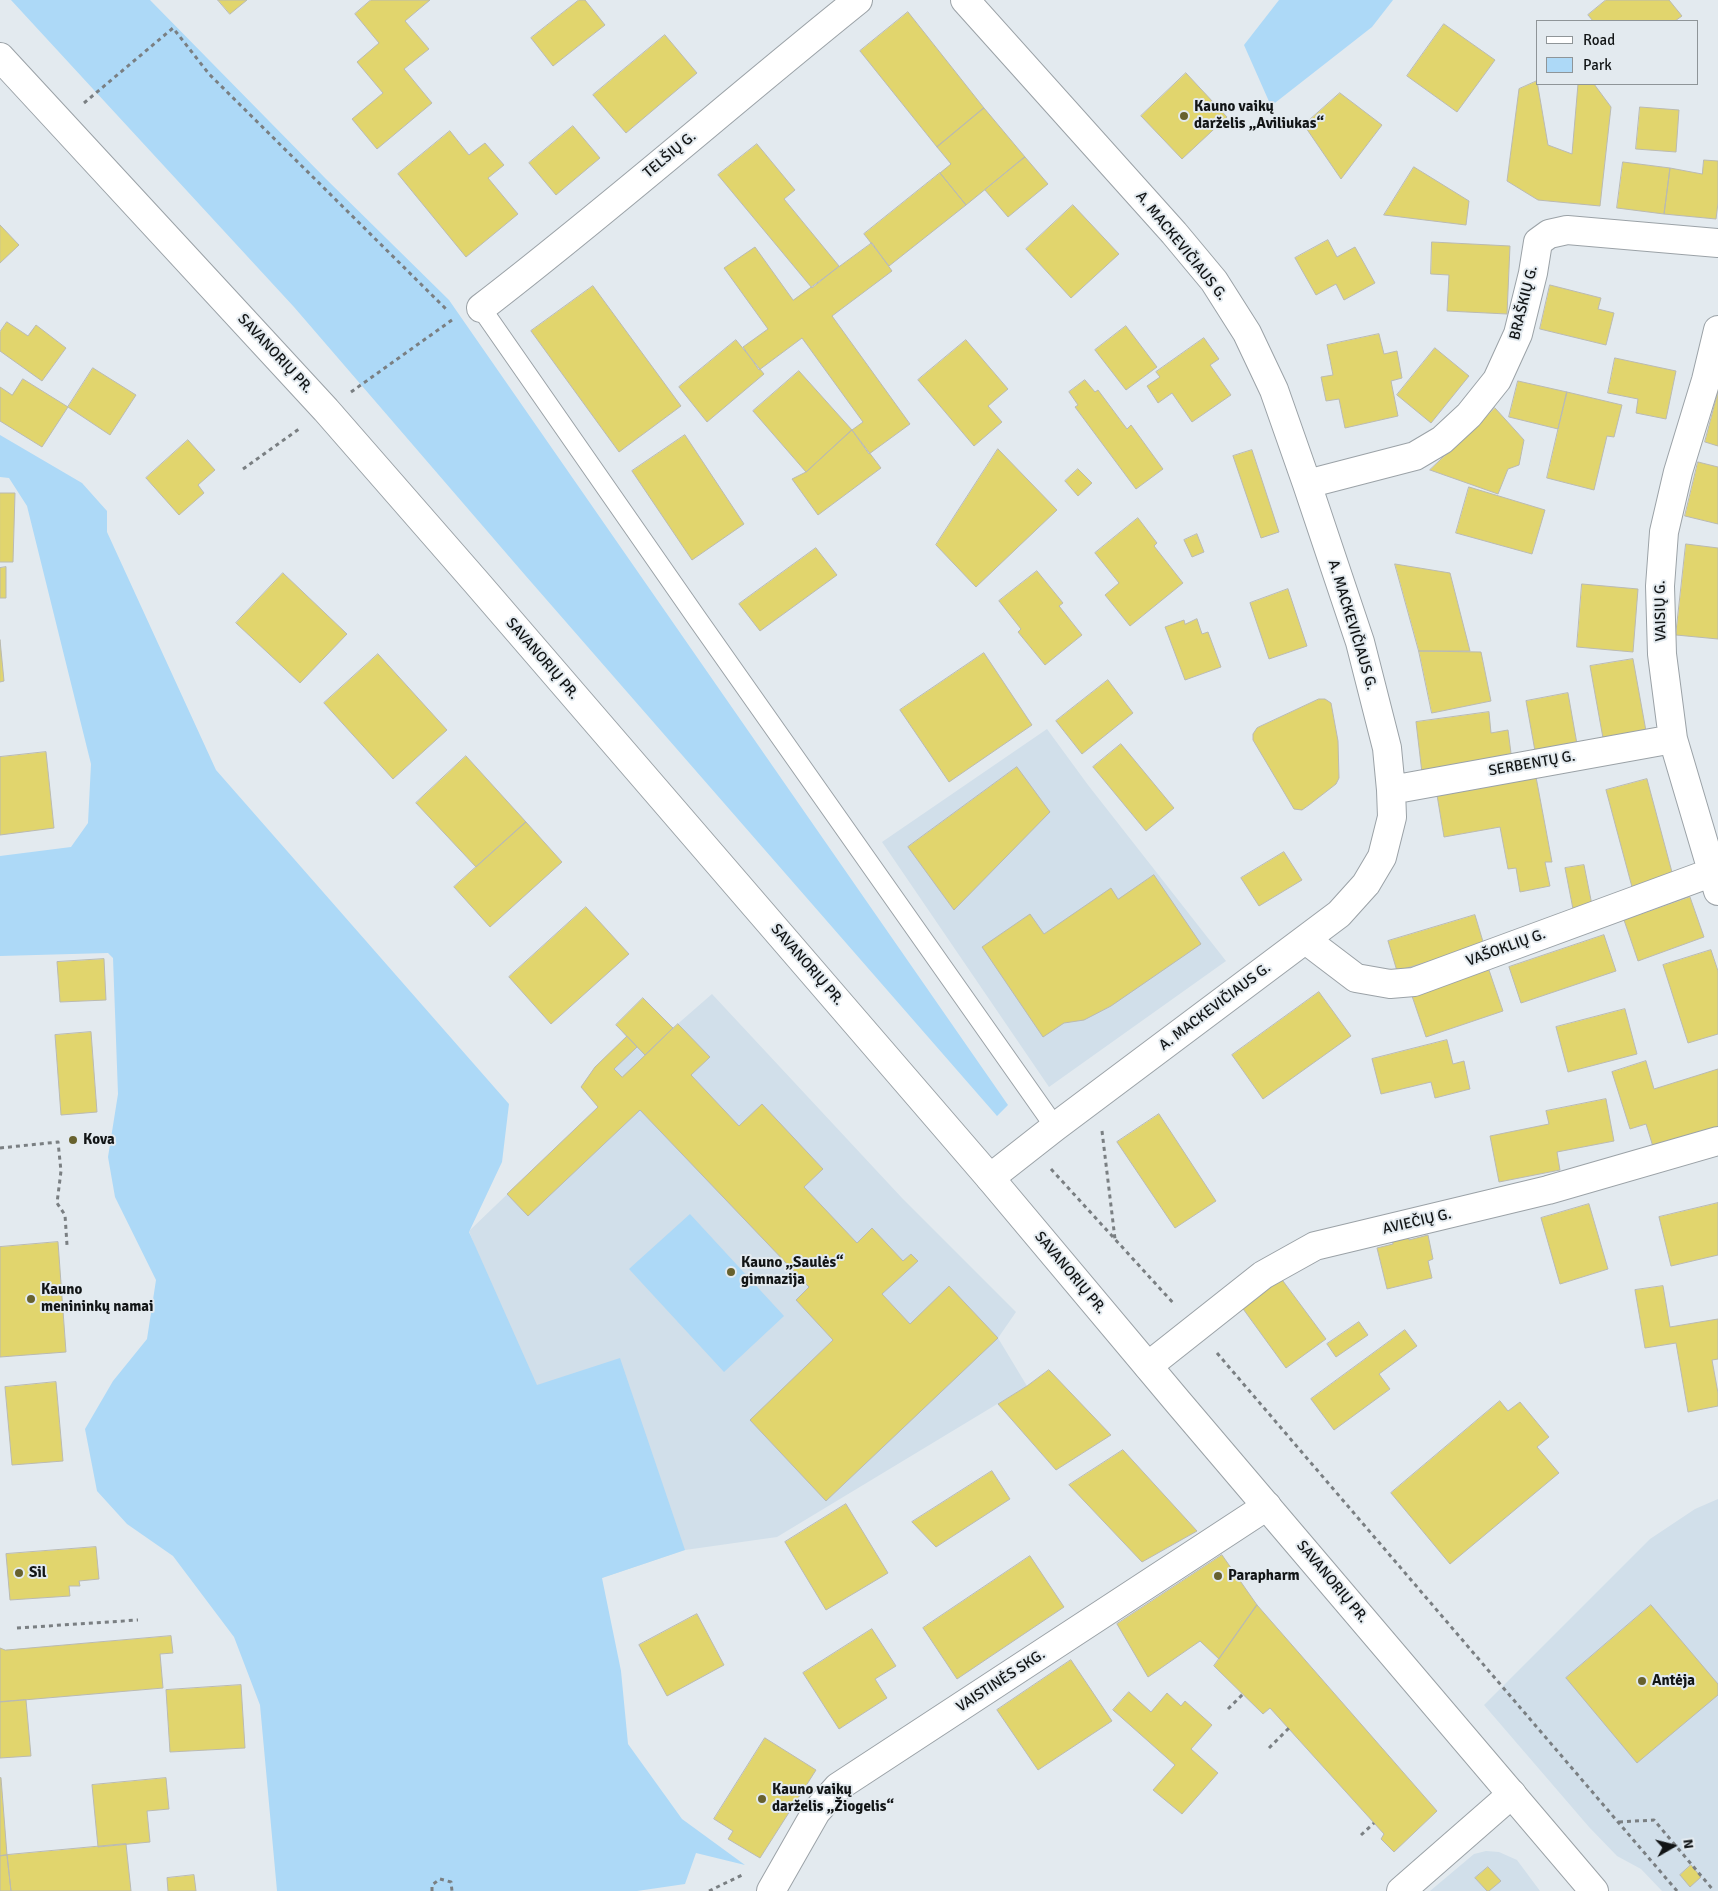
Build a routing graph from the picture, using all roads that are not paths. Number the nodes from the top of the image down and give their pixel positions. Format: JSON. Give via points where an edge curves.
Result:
{"nodes":[{"id":1,"x":858,"y":0,"type":"edge"},
{"id":2,"x":965,"y":0,"type":"edge"},
{"id":3,"x":0,"y":57,"type":"edge"},
{"id":4,"x":1718,"y":243,"type":"edge"},
{"id":5,"x":482,"y":308,"type":"joint"},
{"id":6,"x":1718,"y":330,"type":"edge"},
{"id":7,"x":1307,"y":484,"type":"junction"},
{"id":8,"x":1673,"y":739,"type":"junction"},
{"id":9,"x":1392,"y":790,"type":"junction"},
{"id":10,"x":1715,"y":882,"type":"edge"},
{"id":11,"x":1306,"y":940,"type":"junction"},
{"id":12,"x":1055,"y":1127,"type":"junction"},
{"id":13,"x":1718,"y":1141,"type":"edge"},
{"id":14,"x":990,"y":1178,"type":"junction"},
{"id":15,"x":1148,"y":1366,"type":"junction"},
{"id":16,"x":1267,"y":1506,"type":"junction"},
{"id":17,"x":1512,"y":1794,"type":"junction"},
{"id":18,"x":771,"y":1891,"type":"edge"},
{"id":19,"x":1400,"y":1891,"type":"edge"},
{"id":20,"x":1594,"y":1891,"type":"edge"}],
"edges":[{"from":1,"to":5,"type":"street","name":"TELŠIŲ G."},
{"from":2,"to":7,"type":"street","name":"A. MACKEVIČIAUS G.","via":[[1214,281],[1247,333],[1274,390]]},
{"from":3,"to":14,"type":"street","name":"SAVANORIŲ PR.","via":[[326,410]]},
{"from":4,"to":7,"type":"street","name":"BRAŠKIŲ G.","via":[[1566,230],[1549,234],[1538,242],[1518,334],[1497,380],[1470,415],[1442,440],[1415,456]]},
{"from":5,"to":12,"type":"lane"},
{"from":6,"to":8,"type":"street","name":"VAISIŲ G.","via":[[1664,532],[1660,586],[1662,654]]},
{"from":7,"to":9,"type":"street","name":"A. MACKEVIČIAUS G.","via":[[1360,642],[1387,748]]},
{"from":8,"to":9,"type":"street","name":"SERBENTŲ G."},
{"from":8,"to":10,"type":"street","name":"VAISIŲ G."},
{"from":9,"to":11,"type":"street","name":"A. MACKEVIČIAUS G.","via":[[1392,817],[1382,857],[1366,884],[1344,908]]},
{"from":10,"to":11,"type":"street","name":"VAŠOKLIŲ G.","via":[[1414,982],[1390,984],[1356,978]]},
{"from":11,"to":12,"type":"street","name":"A. MACKEVIČIAUS G."},
{"from":12,"to":14,"type":"street","name":"A. MACKEVIČIAUS G."},
{"from":13,"to":15,"type":"street","name":"AVIEČIŲ G.","via":[[1548,1190],[1315,1246],[1263,1275]]},
{"from":14,"to":15,"type":"street","name":"SAVANORIŲ PR."},
{"from":15,"to":16,"type":"street","name":"SAVANORIŲ PR."},
{"from":16,"to":17,"type":"street","name":"SAVANORIŲ PR."},
{"from":16,"to":18,"type":"street","name":"VAISTINĖS SKG.","via":[[838,1787],[816,1812]]},
{"from":17,"to":19,"type":"street"},
{"from":17,"to":20,"type":"street","name":"SAVANORIŲ PR."}]}
